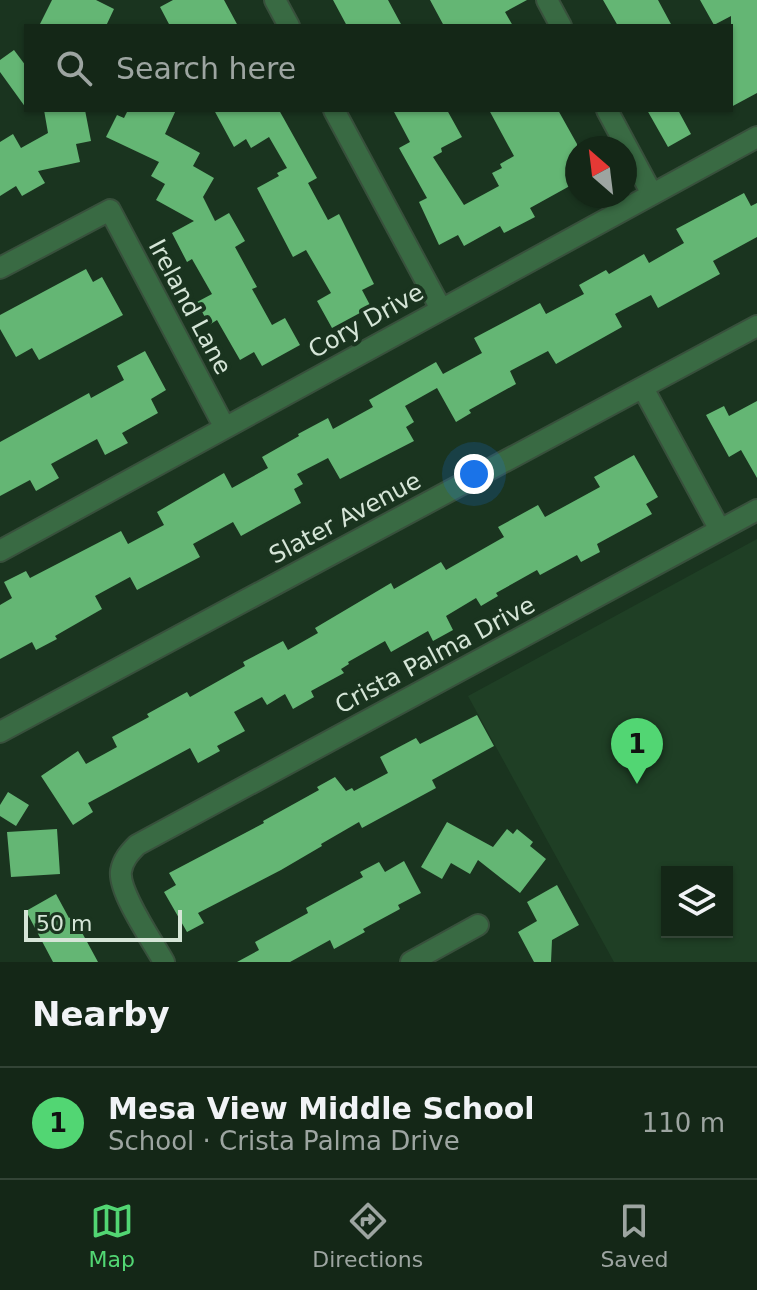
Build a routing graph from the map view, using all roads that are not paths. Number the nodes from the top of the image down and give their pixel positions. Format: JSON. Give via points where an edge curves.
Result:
{"nodes":[{"id":1,"x":275,"y":0,"type":"edge"},
{"id":2,"x":547,"y":0,"type":"edge"},
{"id":3,"x":288,"y":24,"type":"edge"},
{"id":4,"x":560,"y":24,"type":"edge"},
{"id":5,"x":335,"y":112,"type":"edge"},
{"id":6,"x":608,"y":112,"type":"edge"},
{"id":7,"x":757,"y":137,"type":"edge"},
{"id":8,"x":652,"y":194,"type":"junction"},
{"id":9,"x":0,"y":268,"type":"edge"},
{"id":10,"x":441,"y":309,"type":"junction"},
{"id":11,"x":757,"y":326,"type":"edge"},
{"id":12,"x":643,"y":388,"type":"junction"},
{"id":13,"x":225,"y":428,"type":"junction"},
{"id":14,"x":757,"y":510,"type":"edge"},
{"id":15,"x":720,"y":530,"type":"junction"},
{"id":16,"x":0,"y":551,"type":"edge"},
{"id":17,"x":0,"y":732,"type":"edge"},
{"id":18,"x":478,"y":925,"type":"dead end"},
{"id":19,"x":164,"y":962,"type":"edge"},
{"id":20,"x":411,"y":962,"type":"edge"}],
"edges":[{"from":1,"to":3,"type":"street"},
{"from":2,"to":4,"type":"street"},
{"from":5,"to":10,"type":"street"},
{"from":6,"to":8,"type":"street"},
{"from":7,"to":8,"type":"street","name":"Cory Drive"},
{"from":8,"to":10,"type":"street","name":"Cory Drive"},
{"from":9,"to":13,"type":"street","name":"Ireland Lane","via":[[110,210]]},
{"from":10,"to":13,"type":"street","name":"Cory Drive"},
{"from":11,"to":12,"type":"street","name":"Slater Avenue"},
{"from":12,"to":15,"type":"street"},
{"from":12,"to":17,"type":"street","name":"Slater Avenue"},
{"from":13,"to":16,"type":"street","name":"Cory Drive"},
{"from":14,"to":15,"type":"street","name":"Crista Palma Drive"},
{"from":15,"to":19,"type":"street","name":"Crista Palma Drive","via":[[137,845],[125,858],[120,875]]},
{"from":18,"to":20,"type":"street"}]}
